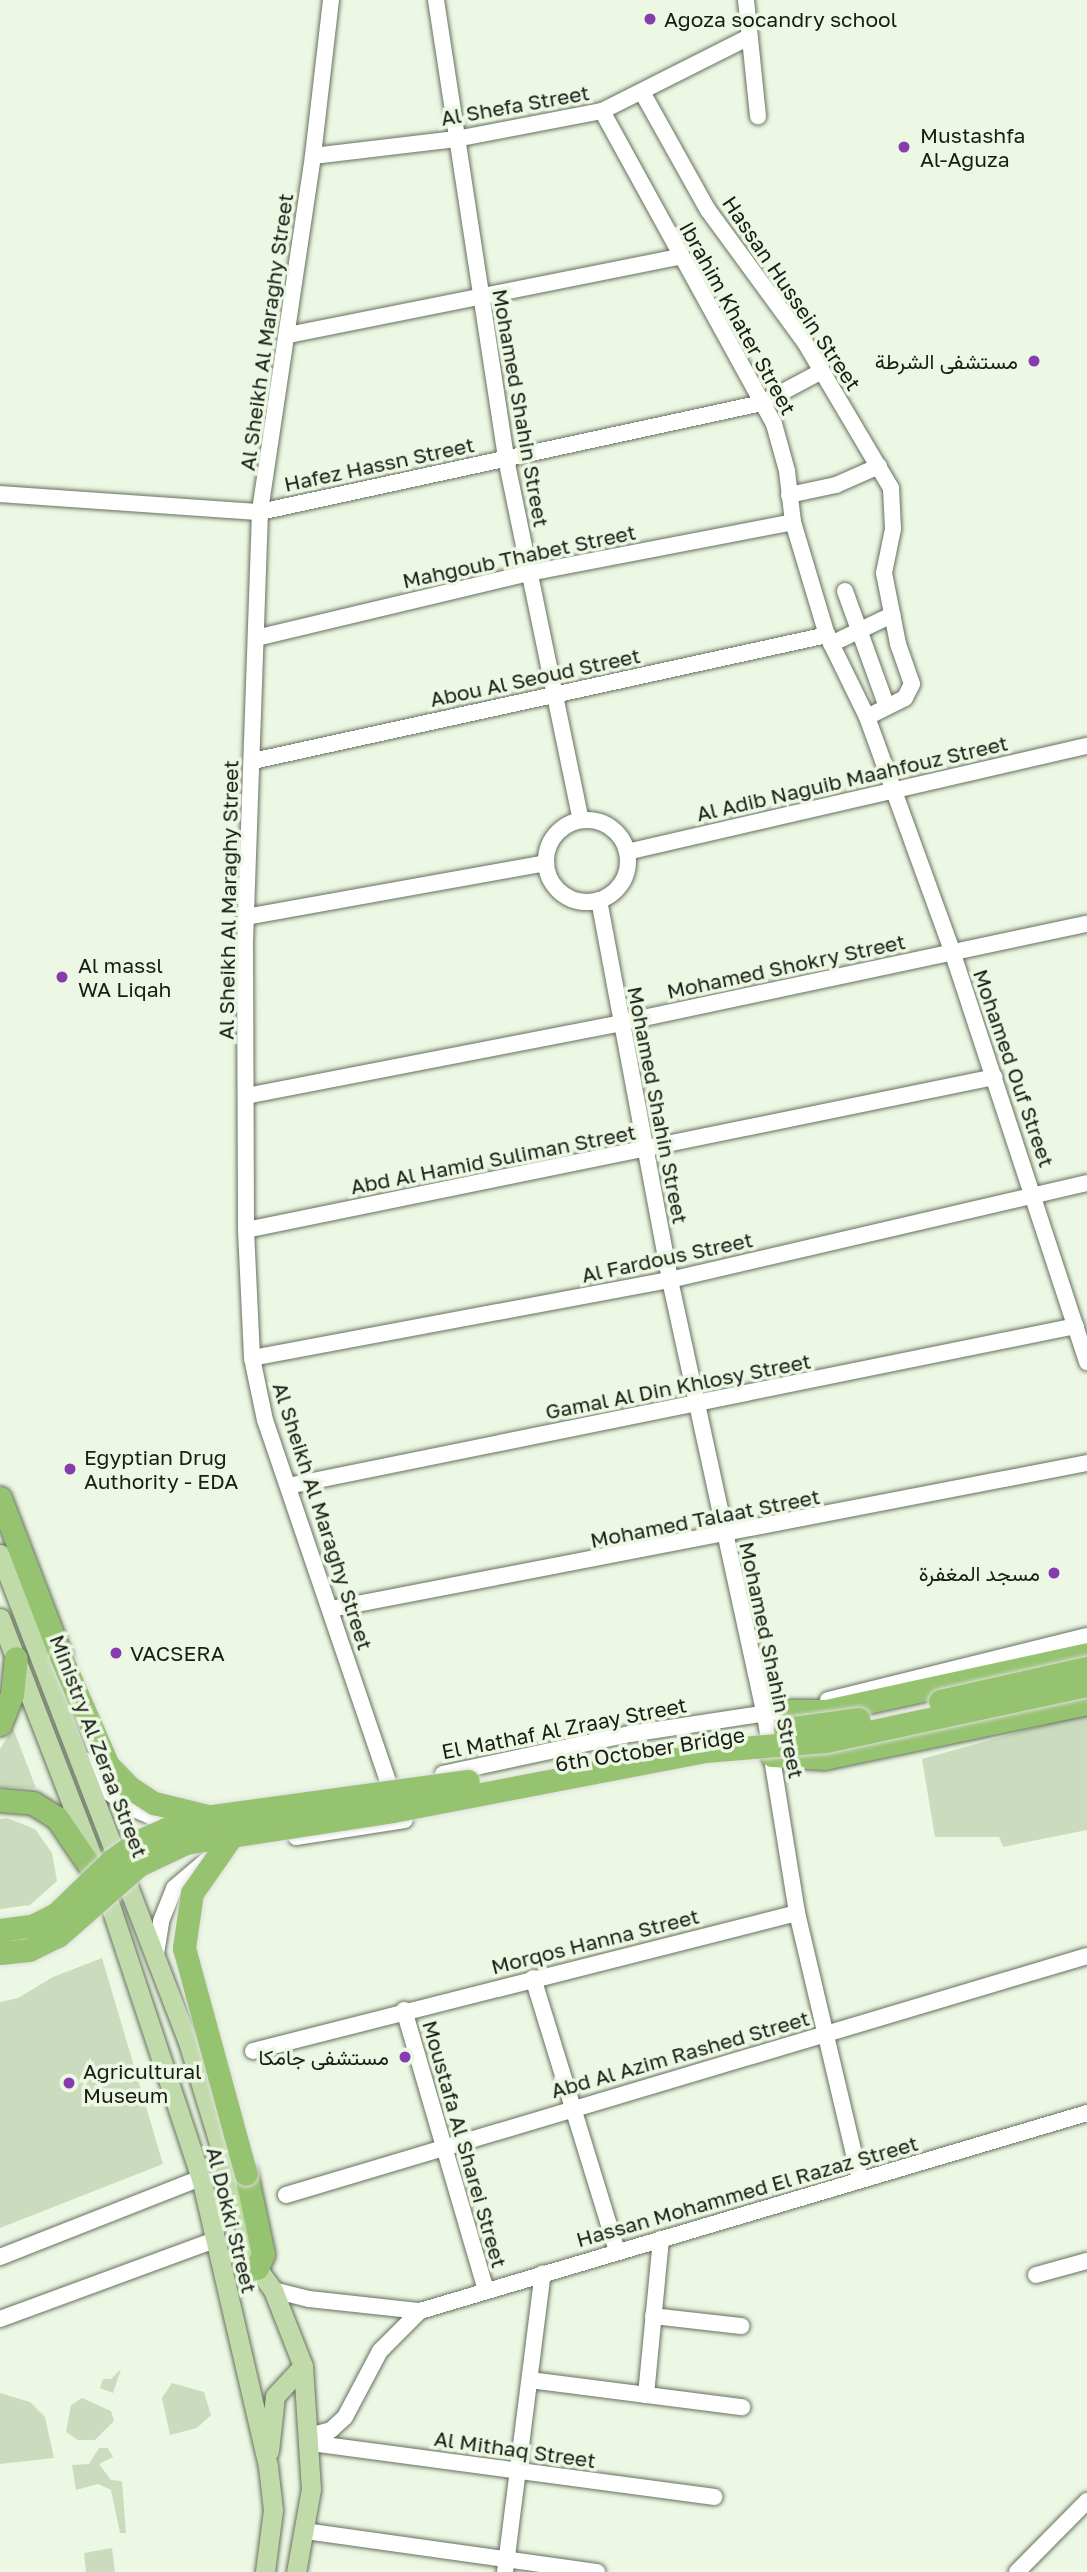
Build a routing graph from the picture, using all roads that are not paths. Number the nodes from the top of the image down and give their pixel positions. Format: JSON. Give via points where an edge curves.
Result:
{"nodes":[{"id":1,"x":331,"y":0,"type":"edge"},
{"id":2,"x":436,"y":0,"type":"edge"},
{"id":3,"x":746,"y":0,"type":"edge"},
{"id":4,"x":749,"y":37,"type":"junction"},
{"id":5,"x":642,"y":92,"type":"junction"},
{"id":6,"x":602,"y":111,"type":"junction"},
{"id":7,"x":758,"y":117,"type":"dead end"},
{"id":8,"x":456,"y":139,"type":"junction"},
{"id":9,"x":313,"y":156,"type":"junction"},
{"id":10,"x":680,"y":257,"type":"junction"},
{"id":11,"x":480,"y":299,"type":"junction"},
{"id":12,"x":288,"y":335,"type":"junction"},
{"id":13,"x":822,"y":371,"type":"junction"},
{"id":14,"x":762,"y":403,"type":"junction"},
{"id":15,"x":506,"y":458,"type":"junction"},
{"id":16,"x":880,"y":466,"type":"junction"},
{"id":17,"x":0,"y":494,"type":"edge"},
{"id":18,"x":789,"y":495,"type":"junction"},
{"id":19,"x":260,"y":512,"type":"junction"},
{"id":20,"x":793,"y":522,"type":"junction"},
{"id":21,"x":529,"y":573,"type":"junction"},
{"id":22,"x":845,"y":591,"type":"dead end"},
{"id":23,"x":892,"y":615,"type":"junction"},
{"id":24,"x":860,"y":630,"type":"junction"},
{"id":25,"x":256,"y":638,"type":"junction"},
{"id":26,"x":829,"y":640,"type":"junction"},
{"id":27,"x":552,"y":694,"type":"junction"},
{"id":28,"x":887,"y":707,"type":"junction"},
{"id":29,"x":867,"y":718,"type":"junction"},
{"id":30,"x":1087,"y":746,"type":"edge"},
{"id":31,"x":253,"y":761,"type":"junction"},
{"id":32,"x":893,"y":790,"type":"junction"},
{"id":33,"x":581,"y":820,"type":"junction"},
{"id":34,"x":627,"y":852,"type":"junction"},
{"id":35,"x":546,"y":863,"type":"junction"},
{"id":36,"x":598,"y":900,"type":"junction"},
{"id":37,"x":246,"y":917,"type":"junction"},
{"id":38,"x":1087,"y":924,"type":"edge"},
{"id":39,"x":952,"y":951,"type":"junction"},
{"id":40,"x":620,"y":1023,"type":"junction"},
{"id":41,"x":995,"y":1077,"type":"junction"},
{"id":42,"x":246,"y":1096,"type":"junction"},
{"id":43,"x":644,"y":1151,"type":"junction"},
{"id":44,"x":1087,"y":1183,"type":"edge"},
{"id":45,"x":1034,"y":1194,"type":"junction"},
{"id":46,"x":246,"y":1230,"type":"junction"},
{"id":47,"x":670,"y":1280,"type":"junction"},
{"id":48,"x":1076,"y":1326,"type":"junction"},
{"id":49,"x":252,"y":1358,"type":"junction"},
{"id":50,"x":1087,"y":1362,"type":"edge"},
{"id":51,"x":697,"y":1405,"type":"junction"},
{"id":52,"x":1087,"y":1463,"type":"edge"},
{"id":53,"x":288,"y":1486,"type":"junction"},
{"id":54,"x":0,"y":1498,"type":"edge"},
{"id":55,"x":725,"y":1536,"type":"junction"},
{"id":56,"x":0,"y":1554,"type":"edge"},
{"id":57,"x":331,"y":1609,"type":"junction"},
{"id":58,"x":0,"y":1618,"type":"edge"},
{"id":59,"x":1087,"y":1636,"type":"edge"},
{"id":60,"x":1087,"y":1654,"type":"edge"},
{"id":61,"x":16,"y":1658,"type":"junction"},
{"id":62,"x":1087,"y":1668,"type":"edge"},
{"id":63,"x":1087,"y":1685,"type":"edge"},
{"id":64,"x":1087,"y":1692,"type":"edge"},
{"id":65,"x":1087,"y":1703,"type":"edge"},
{"id":66,"x":790,"y":1711,"type":"junction"},
{"id":67,"x":765,"y":1715,"type":"junction"},
{"id":68,"x":0,"y":1724,"type":"edge"},
{"id":69,"x":74,"y":1746,"type":"junction"},
{"id":70,"x":772,"y":1755,"type":"junction"},
{"id":71,"x":389,"y":1784,"type":"junction"},
{"id":72,"x":0,"y":1800,"type":"edge"},
{"id":73,"x":254,"y":1805,"type":"junction"},
{"id":74,"x":211,"y":1816,"type":"junction"},
{"id":75,"x":234,"y":1833,"type":"junction"},
{"id":76,"x":256,"y":1841,"type":"junction"},
{"id":77,"x":104,"y":1887,"type":"junction"},
{"id":78,"x":797,"y":1913,"type":"junction"},
{"id":79,"x":0,"y":1930,"type":"edge"},
{"id":80,"x":0,"y":1953,"type":"edge"},
{"id":81,"x":156,"y":1954,"type":"junction"},
{"id":82,"x":1086,"y":1959,"type":"edge"},
{"id":83,"x":533,"y":1978,"type":"junction"},
{"id":84,"x":404,"y":2010,"type":"junction"},
{"id":85,"x":827,"y":2033,"type":"junction"},
{"id":86,"x":253,"y":2051,"type":"dead end"},
{"id":87,"x":572,"y":2108,"type":"junction"},
{"id":88,"x":1087,"y":2113,"type":"edge"},
{"id":89,"x":443,"y":2146,"type":"junction"},
{"id":90,"x":201,"y":2178,"type":"junction"},
{"id":91,"x":860,"y":2180,"type":"junction"},
{"id":92,"x":286,"y":2195,"type":"dead end"},
{"id":93,"x":216,"y":2239,"type":"junction"},
{"id":94,"x":661,"y":2239,"type":"junction"},
{"id":95,"x":617,"y":2251,"type":"junction"},
{"id":96,"x":0,"y":2257,"type":"edge"},
{"id":97,"x":1087,"y":2261,"type":"edge"},
{"id":98,"x":257,"y":2268,"type":"junction"},
{"id":99,"x":544,"y":2273,"type":"junction"},
{"id":100,"x":1036,"y":2275,"type":"dead end"},
{"id":101,"x":273,"y":2290,"type":"junction"},
{"id":102,"x":486,"y":2290,"type":"junction"},
{"id":103,"x":420,"y":2311,"type":"junction"},
{"id":104,"x":653,"y":2315,"type":"junction"},
{"id":105,"x":0,"y":2319,"type":"edge"},
{"id":106,"x":741,"y":2326,"type":"dead end"},
{"id":107,"x":303,"y":2366,"type":"junction"},
{"id":108,"x":530,"y":2380,"type":"junction"},
{"id":109,"x":646,"y":2395,"type":"junction"},
{"id":110,"x":742,"y":2407,"type":"dead end"},
{"id":111,"x":310,"y":2440,"type":"junction"},
{"id":112,"x":268,"y":2466,"type":"junction"},
{"id":113,"x":518,"y":2471,"type":"junction"},
{"id":114,"x":714,"y":2497,"type":"dead end"},
{"id":115,"x":1087,"y":2501,"type":"edge"},
{"id":116,"x":304,"y":2531,"type":"junction"},
{"id":117,"x":506,"y":2566,"type":"edge"},
{"id":118,"x":265,"y":2572,"type":"edge"},
{"id":119,"x":296,"y":2572,"type":"edge"},
{"id":120,"x":597,"y":2572,"type":"edge"},
{"id":121,"x":1017,"y":2572,"type":"edge"}],
"edges":[{"from":1,"to":9,"type":"street","name":"Al Sheikh Al Maraghy Street"},
{"from":2,"to":8,"type":"street","name":"Mohamed Shahin Street"},
{"from":3,"to":4,"type":"street"},
{"from":4,"to":5,"type":"street","name":"Al Shefa Street"},
{"from":4,"to":7,"type":"street"},
{"from":5,"to":6,"type":"street","name":"Al Shefa Street"},
{"from":5,"to":13,"type":"street","name":"Hassan Hussein Street","via":[[708,210]]},
{"from":6,"to":8,"type":"street","name":"Al Shefa Street"},
{"from":6,"to":10,"type":"street","name":"Ibrahim Khater Street"},
{"from":8,"to":9,"type":"street","name":"Al Shefa Street"},
{"from":8,"to":11,"type":"street","name":"Mohamed Shahin Street"},
{"from":9,"to":12,"type":"street","name":"Al Sheikh Al Maraghy Street"},
{"from":10,"to":11,"type":"street"},
{"from":10,"to":14,"type":"street","name":"Ibrahim Khater Street","via":[[730,338]]},
{"from":11,"to":12,"type":"street"},
{"from":11,"to":15,"type":"street","name":"Mohamed Shahin Street"},
{"from":12,"to":19,"type":"street","name":"Al Sheikh Al Maraghy Street"},
{"from":13,"to":14,"type":"street","name":"Hafez Hassn Street"},
{"from":13,"to":16,"type":"street","name":"Hassan Hussein Street"},
{"from":14,"to":15,"type":"street","name":"Hafez Hassn Street"},
{"from":14,"to":18,"type":"street","name":"Ibrahim Khater Street","via":[[782,447]]},
{"from":15,"to":19,"type":"street","name":"Hafez Hassn Street"},
{"from":15,"to":21,"type":"street","name":"Mohamed Shahin Street"},
{"from":16,"to":18,"type":"street","via":[[836,485]]},
{"from":16,"to":23,"type":"street","name":"Hassan Hussein Street","via":[[894,503],[884,564]]},
{"from":17,"to":19,"type":"street","name":"Hafez Hassn Street"},
{"from":18,"to":20,"type":"street","name":"Ibrahim Khater Street"},
{"from":19,"to":25,"type":"street","name":"Al Sheikh Al Maraghy Street"},
{"from":20,"to":21,"type":"street","name":"Mahgoub Thabet Street"},
{"from":20,"to":26,"type":"street","name":"Ibrahim Khater Street"},
{"from":21,"to":25,"type":"street","name":"Mahgoub Thabet Street"},
{"from":21,"to":27,"type":"street","name":"Mohamed Shahin Street"},
{"from":22,"to":24,"type":"street"},
{"from":23,"to":24,"type":"street","name":"Abou Al Seoud Street"},
{"from":23,"to":28,"type":"street","name":"Hassan Hussein Street","via":[[912,684],[909,694]]},
{"from":24,"to":26,"type":"street","name":"Abou Al Seoud Street"},
{"from":24,"to":28,"type":"street"},
{"from":25,"to":31,"type":"street","name":"Al Sheikh Al Maraghy Street"},
{"from":26,"to":27,"type":"street","name":"Abou Al Seoud Street"},
{"from":26,"to":29,"type":"street","name":"Ibrahim Khater Street"},
{"from":27,"to":31,"type":"street","name":"Abou Al Seoud Street"},
{"from":27,"to":33,"type":"street","name":"Mohamed Shahin Street"},
{"from":28,"to":29,"type":"street"},
{"from":29,"to":32,"type":"street","name":"Ibrahim Khater Street"},
{"from":30,"to":32,"type":"street","name":"Al Adib Naguib Maahfouz Street"},
{"from":31,"to":37,"type":"street","name":"Al Sheikh Al Maraghy Street"},
{"from":32,"to":34,"type":"street","name":"Al Adib Naguib Maahfouz Street"},
{"from":32,"to":39,"type":"street","name":"Mohamed Ouf Street"},
{"from":33,"to":34,"type":"street","via":[[605,824]]},
{"from":33,"to":35,"type":"street","via":[[551,840]]},
{"from":34,"to":36,"type":"street","via":[[628,864],[619,887]]},
{"from":35,"to":36,"type":"street","via":[[549,878],[570,898]]},
{"from":35,"to":37,"type":"street"},
{"from":36,"to":40,"type":"street","name":"Mohamed Shahin Street"},
{"from":37,"to":42,"type":"street","name":"Al Sheikh Al Maraghy Street"},
{"from":38,"to":39,"type":"street","name":"Mohamed Shokry Street"},
{"from":39,"to":40,"type":"street","name":"Mohamed Shokry Street"},
{"from":39,"to":41,"type":"street","name":"Mohamed Ouf Street"},
{"from":40,"to":42,"type":"street","name":"Mohamed Shokry Street"},
{"from":40,"to":43,"type":"street","name":"Mohamed Shahin Street"},
{"from":41,"to":43,"type":"street","name":"Abd Al Hamid Suliman Street"},
{"from":41,"to":45,"type":"street","name":"Mohamed Ouf Street"},
{"from":42,"to":46,"type":"street","name":"Al Sheikh Al Maraghy Street"},
{"from":43,"to":46,"type":"street","name":"Abd Al Hamid Suliman Street"},
{"from":43,"to":47,"type":"street","name":"Mohamed Shahin Street"},
{"from":44,"to":45,"type":"street","name":"Al Fardous Street"},
{"from":45,"to":47,"type":"street","name":"Al Fardous Street"},
{"from":45,"to":48,"type":"street","name":"Mohamed Ouf Street"},
{"from":46,"to":49,"type":"street","name":"Al Sheikh Al Maraghy Street"},
{"from":47,"to":49,"type":"street","name":"Al Fardous Street"},
{"from":47,"to":51,"type":"street","name":"Mohamed Shahin Street"},
{"from":48,"to":50,"type":"street","name":"Mohamed Ouf Street"},
{"from":48,"to":51,"type":"street","name":"Gamal Al Din Khlosy Street"},
{"from":49,"to":53,"type":"street","name":"Al Sheikh Al Maraghy Street","via":[[265,1420]]},
{"from":51,"to":53,"type":"street","name":"Gamal Al Din Khlosy Street"},
{"from":51,"to":55,"type":"street","name":"Mohamed Shahin Street"},
{"from":52,"to":55,"type":"street","name":"Mohamed Talaat Street"},
{"from":53,"to":57,"type":"street","name":"Al Sheikh Al Maraghy Street"},
{"from":54,"to":74,"type":"highway","bridge":true,"via":[[94,1741],[122,1780],[154,1803]]},
{"from":55,"to":57,"type":"street","name":"Mohamed Talaat Street"},
{"from":55,"to":67,"type":"street","name":"Mohamed Shahin Street"},
{"from":56,"to":69,"type":"main road","name":"Ministry Al Zeraa Street"},
{"from":57,"to":71,"type":"street","name":"Al Sheikh Al Maraghy Street"},
{"from":58,"to":61,"type":"main road"},
{"from":59,"to":66,"type":"street","name":"El Mathaf Al Zraay Street"},
{"from":60,"to":66,"type":"highway","via":[[826,1711]]},
{"from":61,"to":68,"type":"highway","via":[[12,1694]]},
{"from":61,"to":77,"type":"main road"},
{"from":62,"to":74,"type":"highway","name":"6th October Bridge","bridge":true,"via":[[836,1723],[703,1736],[456,1784]]},
{"from":63,"to":75,"type":"highway","name":"6th October Bridge","bridge":true,"via":[[826,1741],[705,1751],[393,1811]]},
{"from":64,"to":70,"type":"street"},
{"from":65,"to":70,"type":"highway","via":[[824,1758]]},
{"from":66,"to":67,"type":"street","name":"El Mathaf Al Zraay Street"},
{"from":67,"to":70,"type":"street","name":"Mohamed Shahin Street"},
{"from":67,"to":71,"type":"street","name":"El Mathaf Al Zraay Street","via":[[630,1734]]},
{"from":69,"to":73,"type":"street","name":"El Mathaf Al Zraay Street","via":[[106,1790],[150,1816],[176,1819]]},
{"from":69,"to":81,"type":"main road","name":"Ministry Al Zeraa Street"},
{"from":70,"to":76,"type":"street","via":[[698,1763],[351,1830]]},
{"from":70,"to":78,"type":"street","name":"Mohamed Shahin Street"},
{"from":71,"to":73,"type":"street","name":"El Mathaf Al Zraay Street"},
{"from":72,"to":77,"type":"highway","via":[[33,1803],[57,1818]]},
{"from":73,"to":76,"type":"street","via":[[247,1824]]},
{"from":74,"to":79,"type":"highway","bridge":true,"via":[[138,1841],[56,1913],[34,1925]]},
{"from":75,"to":80,"type":"highway","name":"6th October Bridge","bridge":true,"via":[[161,1853],[139,1864],[58,1936],[29,1950]]},
{"from":75,"to":98,"type":"highway","bridge":true,"via":[[192,1893],[184,1948],[246,2174],[262,2254]]},
{"from":76,"to":81,"type":"street","via":[[209,1857],[174,1888],[161,1921]]},
{"from":77,"to":90,"type":"main road","name":"Al Dokki Street"},
{"from":78,"to":83,"type":"street","name":"Morqos Hanna Street"},
{"from":78,"to":85,"type":"street","name":"Mohamed Shahin Street"},
{"from":81,"to":98,"type":"main road","name":"Al Dokki Street","via":[[188,2042]]},
{"from":82,"to":85,"type":"street","name":"Abd Al Azim Rashed Street"},
{"from":83,"to":84,"type":"street","name":"Morqos Hanna Street"},
{"from":83,"to":87,"type":"street"},
{"from":84,"to":86,"type":"street","name":"Morqos Hanna Street"},
{"from":84,"to":89,"type":"street","name":"Moustafa Al Sharei Street"},
{"from":85,"to":87,"type":"street","name":"Abd Al Azim Rashed Street"},
{"from":85,"to":91,"type":"street","name":"Mohamed Shahin Street"},
{"from":87,"to":89,"type":"street","name":"Abd Al Azim Rashed Street"},
{"from":87,"to":95,"type":"street"},
{"from":88,"to":91,"type":"street","name":"Hassan Mohammed El Razaz Street"},
{"from":89,"to":92,"type":"street","name":"Abd Al Azim Rashed Street"},
{"from":89,"to":102,"type":"street","name":"Moustafa Al Sharei Street"},
{"from":90,"to":93,"type":"main road","name":"Al Dokki Street"},
{"from":90,"to":96,"type":"street"},
{"from":91,"to":94,"type":"street","name":"Hassan Mohammed El Razaz Street"},
{"from":93,"to":105,"type":"street"},
{"from":93,"to":112,"type":"main road","name":"Al Dokki Street"},
{"from":94,"to":95,"type":"street","name":"Hassan Mohammed El Razaz Street"},
{"from":94,"to":104,"type":"street"},
{"from":95,"to":99,"type":"street","name":"Hassan Mohammed El Razaz Street"},
{"from":97,"to":100,"type":"street"},
{"from":98,"to":101,"type":"main road","name":"Al Dokki Street"},
{"from":99,"to":102,"type":"street","name":"Hassan Mohammed El Razaz Street"},
{"from":99,"to":108,"type":"street"},
{"from":101,"to":103,"type":"street","name":"Hassan Mohammed El Razaz Street","via":[[309,2299]]},
{"from":101,"to":107,"type":"main road","name":"Al Dokki Street"},
{"from":102,"to":103,"type":"street","name":"Hassan Mohammed El Razaz Street"},
{"from":103,"to":111,"type":"street","name":"Hassan Mohammed El Razaz Street","via":[[380,2351],[345,2417]]},
{"from":104,"to":106,"type":"street"},
{"from":104,"to":109,"type":"street"},
{"from":107,"to":111,"type":"main road","name":"Al Dokki Street"},
{"from":107,"to":112,"type":"main road","via":[[275,2396]]},
{"from":108,"to":109,"type":"street"},
{"from":108,"to":113,"type":"street"},
{"from":109,"to":110,"type":"street"},
{"from":111,"to":113,"type":"street","name":"Al Mithaq Street"},
{"from":111,"to":116,"type":"main road","name":"Al Dokki Street"},
{"from":112,"to":118,"type":"main road","name":"Al Dokki Street","via":[[273,2510]]},
{"from":113,"to":114,"type":"street","name":"Al Mithaq Street"},
{"from":113,"to":117,"type":"street"},
{"from":115,"to":121,"type":"street"},
{"from":116,"to":117,"type":"street"},
{"from":116,"to":119,"type":"main road","name":"Al Dokki Street"},
{"from":117,"to":120,"type":"street"}]}
